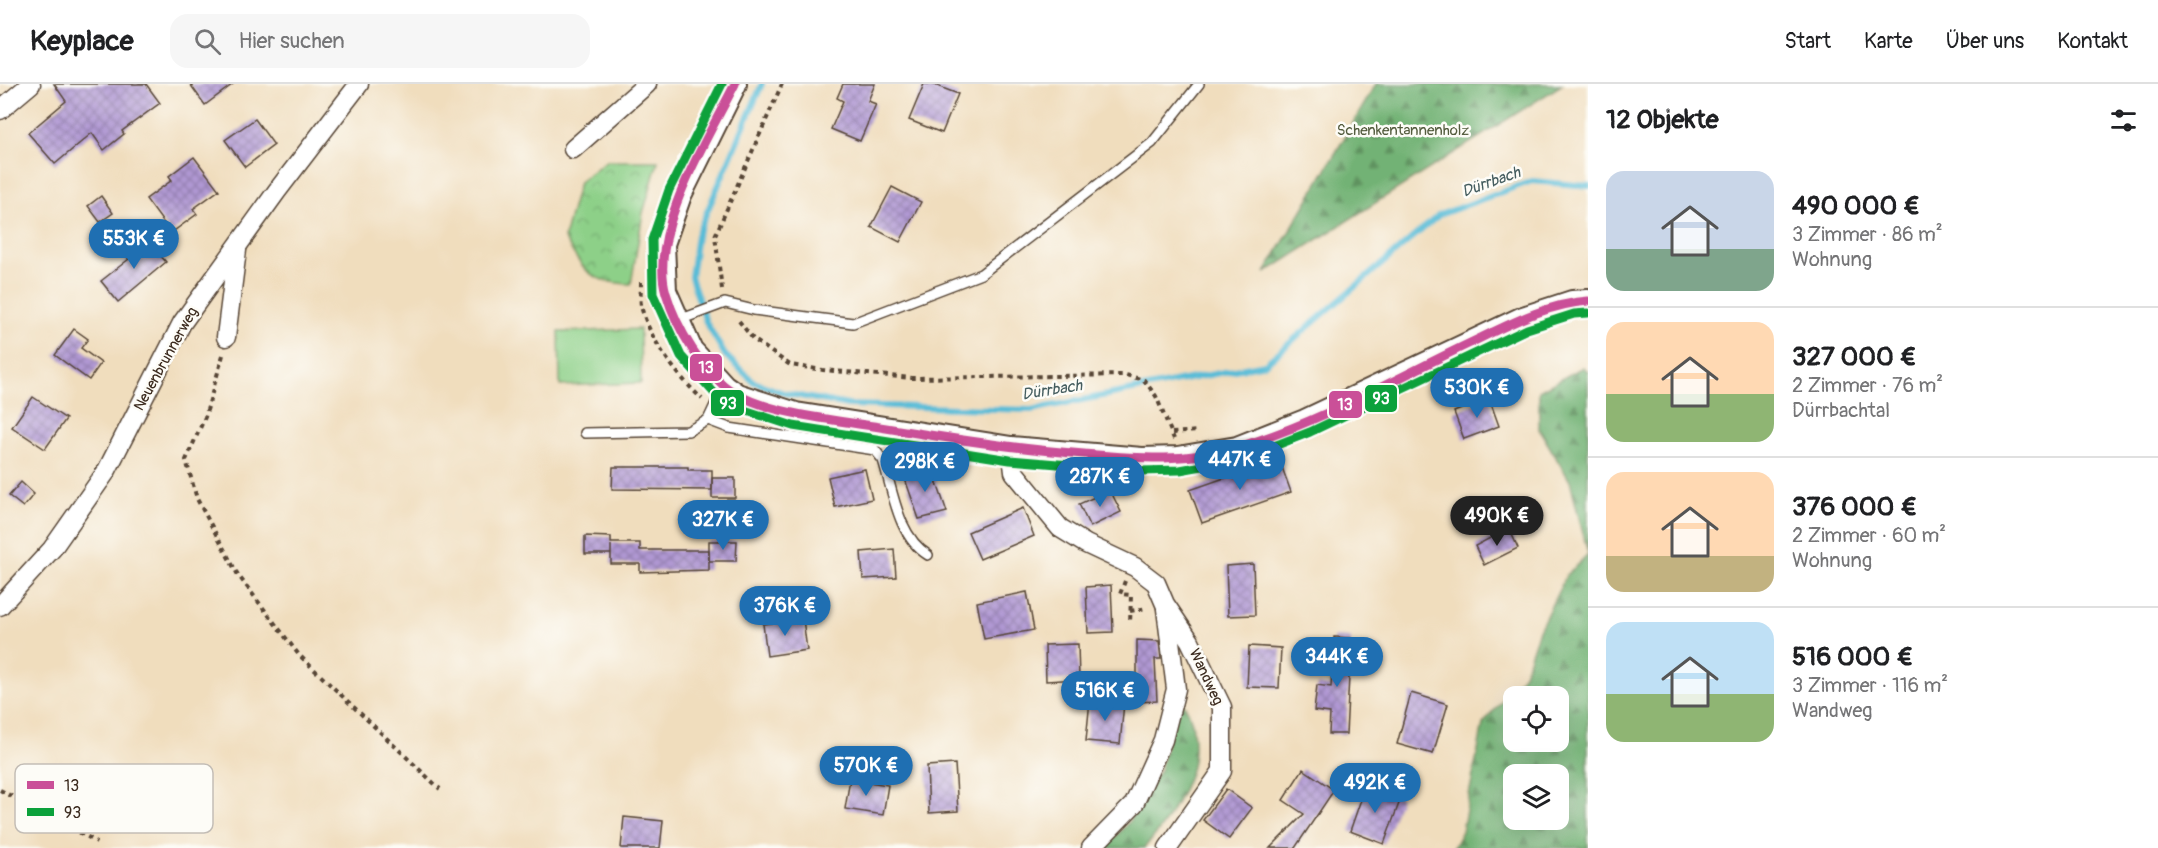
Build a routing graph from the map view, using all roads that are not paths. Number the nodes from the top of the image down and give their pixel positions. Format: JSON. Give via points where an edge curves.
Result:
{"nodes":[{"id":1,"x":32,"y":84,"type":"edge"},
{"id":2,"x":359,"y":84,"type":"edge"},
{"id":3,"x":647,"y":84,"type":"edge"},
{"id":4,"x":735,"y":84,"type":"edge"},
{"id":5,"x":1199,"y":84,"type":"edge"},
{"id":6,"x":0,"y":110,"type":"edge"},
{"id":7,"x":573,"y":149,"type":"dead end"},
{"id":8,"x":237,"y":247,"type":"junction"},
{"id":9,"x":1588,"y":301,"type":"edge"},
{"id":10,"x":677,"y":321,"type":"junction"},
{"id":11,"x":226,"y":337,"type":"road end"},
{"id":12,"x":724,"y":386,"type":"junction"},
{"id":13,"x":708,"y":420,"type":"junction"},
{"id":14,"x":585,"y":433,"type":"dead end"},
{"id":15,"x":1011,"y":448,"type":"junction"},
{"id":16,"x":928,"y":555,"type":"dead end"},
{"id":17,"x":1166,"y":604,"type":"junction"},
{"id":18,"x":0,"y":606,"type":"edge"},
{"id":19,"x":1091,"y":848,"type":"edge"},
{"id":20,"x":1168,"y":848,"type":"edge"}],
"edges":[{"from":1,"to":6,"type":"street"},
{"from":2,"to":8,"type":"street","name":"Neuenbrunnerweg"},
{"from":3,"to":7,"type":"street"},
{"from":4,"to":10,"type":"street","via":[[680,195],[663,244],[665,291]]},
{"from":5,"to":10,"type":"lane","via":[[1152,142],[981,274],[853,323],[725,303]]},
{"from":8,"to":11,"type":"street"},
{"from":8,"to":18,"type":"street","name":"Neuenbrunnerweg","via":[[182,323],[106,472],[52,549]]},
{"from":9,"to":15,"type":"street","via":[[1572,302],[1523,318],[1305,421],[1237,448],[1178,458],[1142,459]]},
{"from":10,"to":12,"type":"street","via":[[691,350]]},
{"from":12,"to":13,"type":"lane"},
{"from":12,"to":15,"type":"street","via":[[737,395],[796,414]]},
{"from":13,"to":14,"type":"lane","via":[[688,431]]},
{"from":13,"to":16,"type":"lane","via":[[729,428],[875,450],[907,533],[917,548]]},
{"from":15,"to":17,"type":"street","name":"Wandweg","via":[[1014,472],[1060,528],[1135,567],[1156,583]]},
{"from":17,"to":19,"type":"street","name":"Wandweg","via":[[1176,689],[1163,740],[1134,804]]},
{"from":17,"to":20,"type":"street","name":"Wandweg","via":[[1190,641],[1222,707],[1222,771]]}]}
